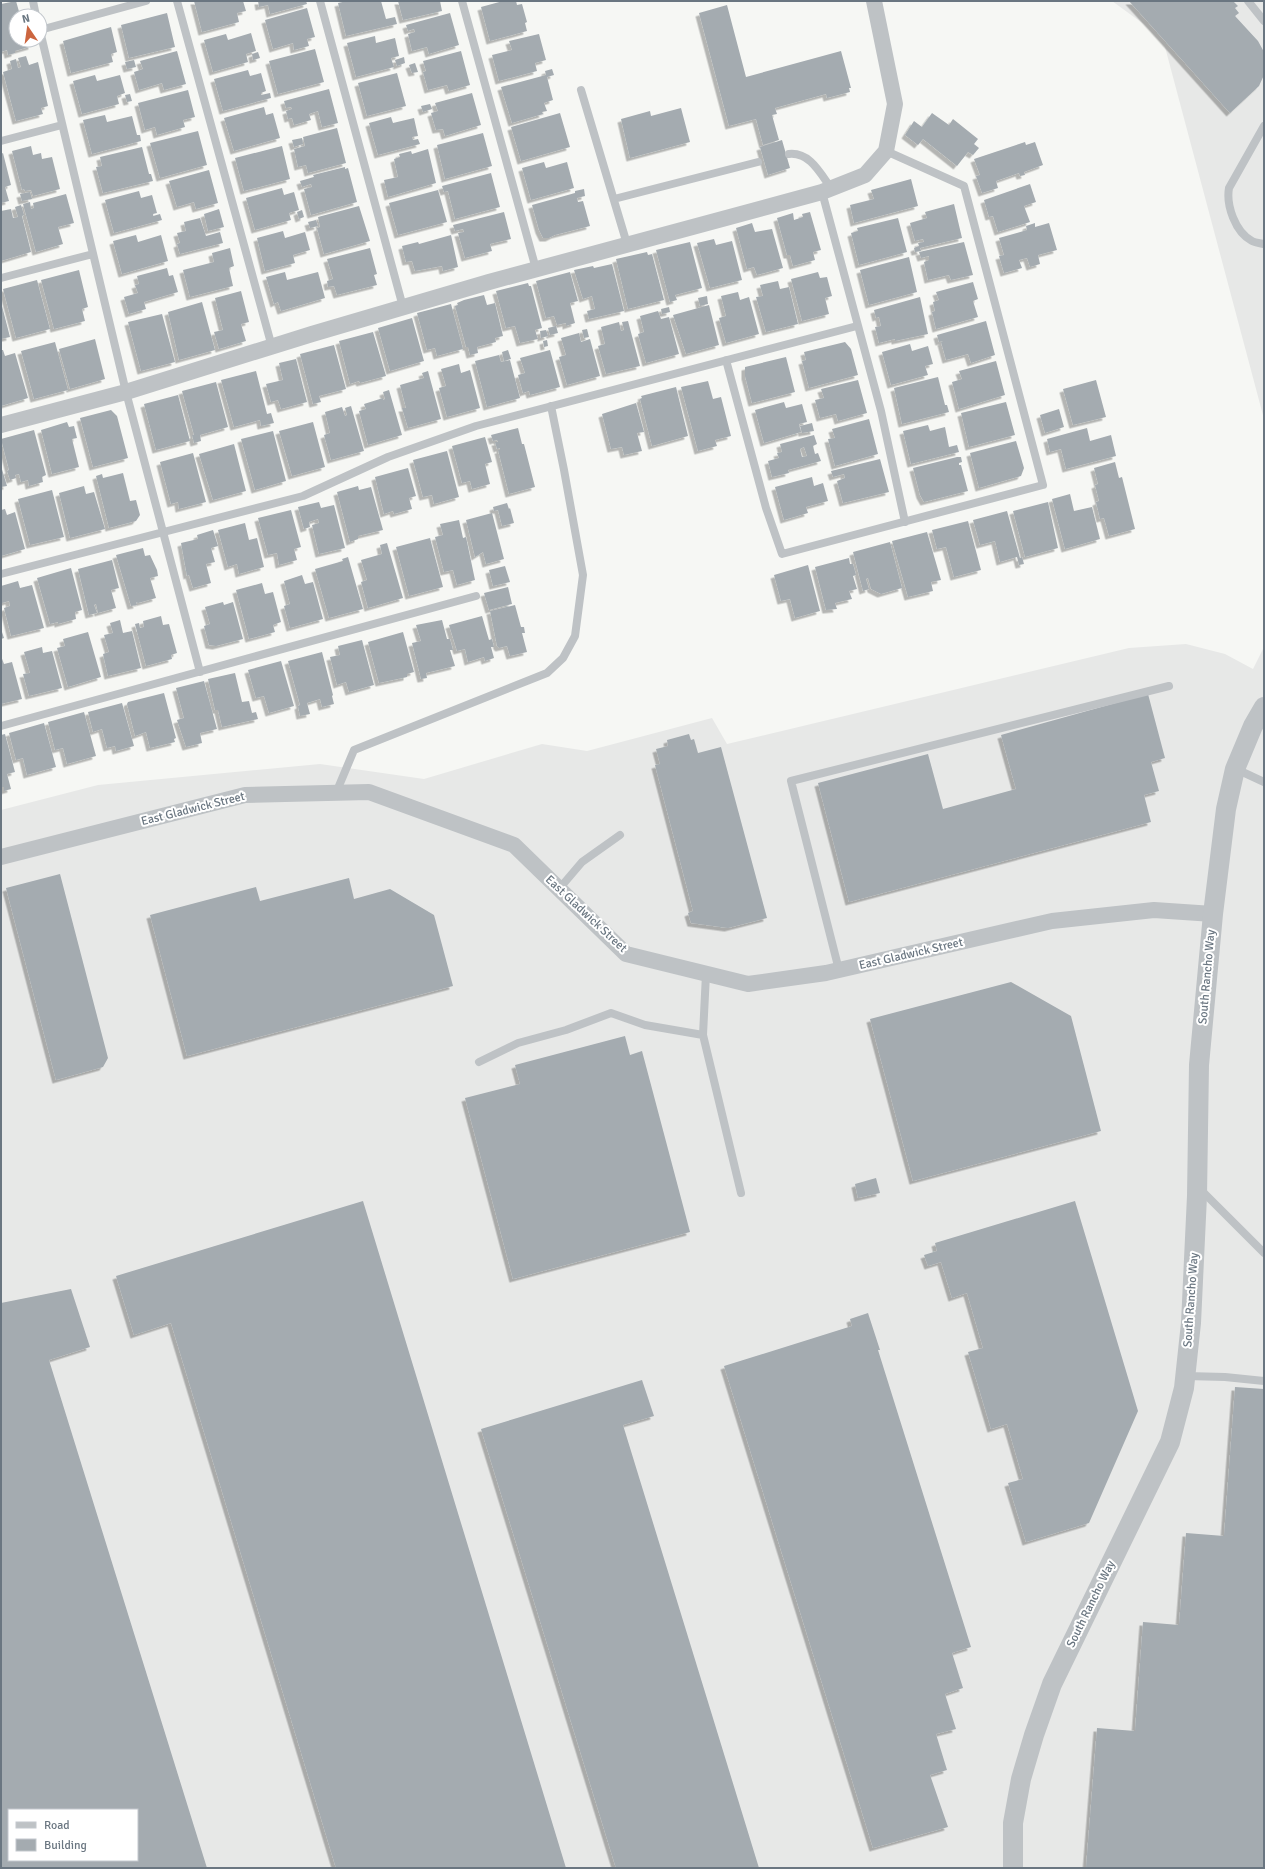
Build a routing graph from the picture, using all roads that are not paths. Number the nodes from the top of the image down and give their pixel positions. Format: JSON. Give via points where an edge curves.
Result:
{"nodes":[{"id":1,"x":146,"y":1,"type":"edge"},
{"id":2,"x":177,"y":1,"type":"edge"},
{"id":3,"x":320,"y":1,"type":"edge"},
{"id":4,"x":462,"y":1,"type":"edge"},
{"id":5,"x":874,"y":1,"type":"edge"},
{"id":6,"x":1248,"y":1,"type":"edge"},
{"id":7,"x":1264,"y":21,"type":"edge"},
{"id":8,"x":48,"y":28,"type":"edge"},
{"id":9,"x":44,"y":48,"type":"edge"},
{"id":10,"x":581,"y":90,"type":"dead end"},
{"id":11,"x":62,"y":125,"type":"junction"},
{"id":12,"x":1264,"y":126,"type":"edge"},
{"id":13,"x":1,"y":141,"type":"edge"},
{"id":14,"x":886,"y":151,"type":"junction"},
{"id":15,"x":789,"y":154,"type":"dead end"},
{"id":16,"x":758,"y":162,"type":"dead end"},
{"id":17,"x":826,"y":190,"type":"junction"},
{"id":18,"x":614,"y":199,"type":"junction"},
{"id":19,"x":627,"y":244,"type":"junction"},
{"id":20,"x":1264,"y":244,"type":"edge"},
{"id":21,"x":93,"y":254,"type":"junction"},
{"id":22,"x":536,"y":269,"type":"junction"},
{"id":23,"x":1,"y":278,"type":"edge"},
{"id":24,"x":403,"y":307,"type":"junction"},
{"id":25,"x":857,"y":326,"type":"junction"},
{"id":26,"x":272,"y":347,"type":"junction"},
{"id":27,"x":726,"y":360,"type":"junction"},
{"id":28,"x":126,"y":392,"type":"junction"},
{"id":29,"x":550,"y":406,"type":"junction"},
{"id":30,"x":1,"y":425,"type":"edge"},
{"id":31,"x":905,"y":522,"type":"junction"},
{"id":32,"x":162,"y":531,"type":"junction"},
{"id":33,"x":1,"y":574,"type":"edge"},
{"id":34,"x":476,"y":596,"type":"dead end"},
{"id":35,"x":200,"y":672,"type":"junction"},
{"id":36,"x":1169,"y":686,"type":"dead end"},
{"id":37,"x":1264,"y":707,"type":"edge"},
{"id":38,"x":1,"y":726,"type":"edge"},
{"id":39,"x":1235,"y":769,"type":"junction"},
{"id":40,"x":1264,"y":782,"type":"edge"},
{"id":41,"x":336,"y":793,"type":"junction"},
{"id":42,"x":620,"y":835,"type":"dead end"},
{"id":43,"x":1,"y":857,"type":"edge"},
{"id":44,"x":559,"y":889,"type":"junction"},
{"id":45,"x":1213,"y":914,"type":"junction"},
{"id":46,"x":839,"y":970,"type":"junction"},
{"id":47,"x":706,"y":974,"type":"junction"},
{"id":48,"x":703,"y":1035,"type":"junction"},
{"id":49,"x":479,"y":1062,"type":"dead end"},
{"id":50,"x":1197,"y":1185,"type":"junction"},
{"id":51,"x":740,"y":1193,"type":"dead end"},
{"id":52,"x":1264,"y":1253,"type":"edge"},
{"id":53,"x":1185,"y":1376,"type":"junction"},
{"id":54,"x":1264,"y":1381,"type":"edge"},
{"id":55,"x":1013,"y":1868,"type":"edge"}],
"edges":[{"from":1,"to":8,"type":"lane"},
{"from":2,"to":26,"type":"lane"},
{"from":3,"to":24,"type":"lane"},
{"from":4,"to":22,"type":"lane"},
{"from":5,"to":14,"type":"street","via":[[895,104]]},
{"from":6,"to":7,"type":"lane"},
{"from":9,"to":11,"type":"lane"},
{"from":10,"to":18,"type":"lane"},
{"from":11,"to":13,"type":"lane"},
{"from":11,"to":21,"type":"lane"},
{"from":12,"to":20,"type":"lane","via":[[1229,188],[1228,197],[1234,222],[1242,233],[1252,241]]},
{"from":14,"to":17,"type":"street","via":[[865,175]]},
{"from":14,"to":31,"type":"lane","via":[[964,186],[1043,485]]},
{"from":15,"to":17,"type":"lane","via":[[798,153],[812,162]]},
{"from":16,"to":18,"type":"lane"},
{"from":17,"to":19,"type":"street"},
{"from":17,"to":25,"type":"lane"},
{"from":18,"to":19,"type":"lane"},
{"from":19,"to":22,"type":"street"},
{"from":21,"to":23,"type":"lane"},
{"from":21,"to":28,"type":"lane"},
{"from":22,"to":24,"type":"street"},
{"from":24,"to":26,"type":"street"},
{"from":25,"to":27,"type":"lane"},
{"from":25,"to":31,"type":"lane","via":[[881,411]]},
{"from":26,"to":28,"type":"street"},
{"from":27,"to":29,"type":"lane"},
{"from":27,"to":31,"type":"lane","via":[[766,508],[782,554]]},
{"from":28,"to":30,"type":"street"},
{"from":28,"to":32,"type":"lane"},
{"from":29,"to":32,"type":"lane","via":[[476,426],[395,455],[303,496]]},
{"from":29,"to":41,"type":"lane","via":[[583,575],[575,636],[563,658],[547,673],[354,750]]},
{"from":32,"to":33,"type":"lane"},
{"from":32,"to":35,"type":"lane"},
{"from":34,"to":35,"type":"lane"},
{"from":35,"to":38,"type":"lane"},
{"from":36,"to":46,"type":"lane","via":[[791,781]]},
{"from":37,"to":39,"type":"street","name":"South Rancho Way"},
{"from":39,"to":40,"type":"lane"},
{"from":39,"to":45,"type":"street","name":"South Rancho Way","via":[[1226,809]]},
{"from":41,"to":43,"type":"street","name":"East Gladwick Street","via":[[245,795]]},
{"from":41,"to":44,"type":"street","name":"East Gladwick Street","via":[[369,792],[514,845]]},
{"from":42,"to":44,"type":"lane","via":[[582,862]]},
{"from":44,"to":47,"type":"street","name":"East Gladwick Street","via":[[626,954]]},
{"from":45,"to":46,"type":"street","name":"East Gladwick Street","via":[[1154,910],[1052,921]]},
{"from":45,"to":50,"type":"street","name":"South Rancho Way","via":[[1199,1065]]},
{"from":46,"to":47,"type":"street","name":"East Gladwick Street","via":[[748,984]]},
{"from":47,"to":48,"type":"lane"},
{"from":48,"to":49,"type":"lane","via":[[646,1024],[611,1013],[566,1030],[518,1043]]},
{"from":48,"to":51,"type":"lane"},
{"from":50,"to":52,"type":"lane"},
{"from":50,"to":53,"type":"street","name":"South Rancho Way","via":[[1191,1323]]},
{"from":53,"to":54,"type":"lane"},
{"from":53,"to":55,"type":"street","name":"South Rancho Way","via":[[1170,1442],[1052,1684],[1034,1735],[1021,1779],[1013,1823]]}]}
